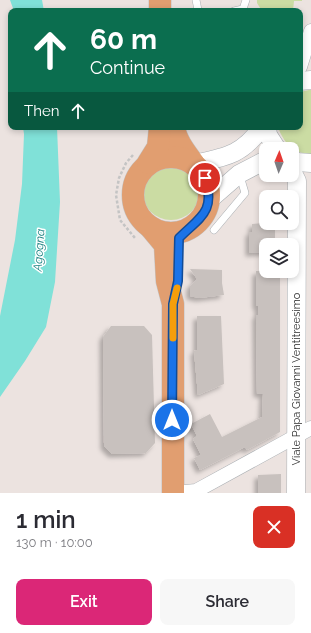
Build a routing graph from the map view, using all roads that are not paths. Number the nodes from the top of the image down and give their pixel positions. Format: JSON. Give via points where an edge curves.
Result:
{"nodes":[{"id":1,"x":311,"y":31,"type":"edge"},
{"id":2,"x":303,"y":57,"type":"edge"},
{"id":3,"x":160,"y":130,"type":"edge"},
{"id":4,"x":174,"y":130,"type":"edge"},
{"id":5,"x":260,"y":130,"type":"edge"},
{"id":6,"x":267,"y":130,"type":"edge"},
{"id":7,"x":272,"y":142,"type":"edge"},
{"id":8,"x":141,"y":158,"type":"junction"},
{"id":9,"x":299,"y":162,"type":"edge"},
{"id":10,"x":311,"y":163,"type":"edge"},
{"id":11,"x":194,"y":164,"type":"junction"},
{"id":12,"x":259,"y":164,"type":"edge"},
{"id":13,"x":239,"y":174,"type":"junction"},
{"id":14,"x":297,"y":182,"type":"edge"},
{"id":15,"x":208,"y":202,"type":"junction"},
{"id":16,"x":188,"y":229,"type":"junction"},
{"id":17,"x":214,"y":230,"type":"dead end"},
{"id":18,"x":145,"y":234,"type":"junction"},
{"id":19,"x":173,"y":304,"type":"junction"},
{"id":20,"x":303,"y":432,"type":"edge"},
{"id":21,"x":174,"y":493,"type":"edge"},
{"id":22,"x":296,"y":493,"type":"edge"}],
"edges":[{"from":1,"to":2,"type":"street"},
{"from":3,"to":8,"type":"main road","via":[[158,147]]},
{"from":4,"to":11,"type":"main road","via":[[184,151]]},
{"from":5,"to":11,"type":"street","via":[[251,142],[238,152],[224,158]]},
{"from":6,"to":7,"type":"street"},
{"from":8,"to":11,"type":"main road","via":[[171,156],[183,158]]},
{"from":8,"to":18,"type":"main road","via":[[132,196]]},
{"from":9,"to":10,"type":"street"},
{"from":11,"to":15,"type":"main road","via":[[205,178],[209,190]]},
{"from":12,"to":13,"type":"street"},
{"from":13,"to":15,"type":"street"},
{"from":13,"to":17,"type":"lane","via":[[245,193]]},
{"from":14,"to":20,"type":"street","name":"Viale Papa Giovanni Ventitreesimo"},
{"from":15,"to":16,"type":"main road","via":[[199,221]]},
{"from":16,"to":18,"type":"main road","via":[[175,233]]},
{"from":16,"to":19,"type":"main road","via":[[179,238],[178,281]]},
{"from":18,"to":19,"type":"main road","via":[[165,245],[167,281]]},
{"from":19,"to":21,"type":"main road"},
{"from":20,"to":21,"type":"street","via":[[196,491]]},
{"from":20,"to":22,"type":"street","name":"Viale Papa Giovanni Ventitreesimo"}]}
